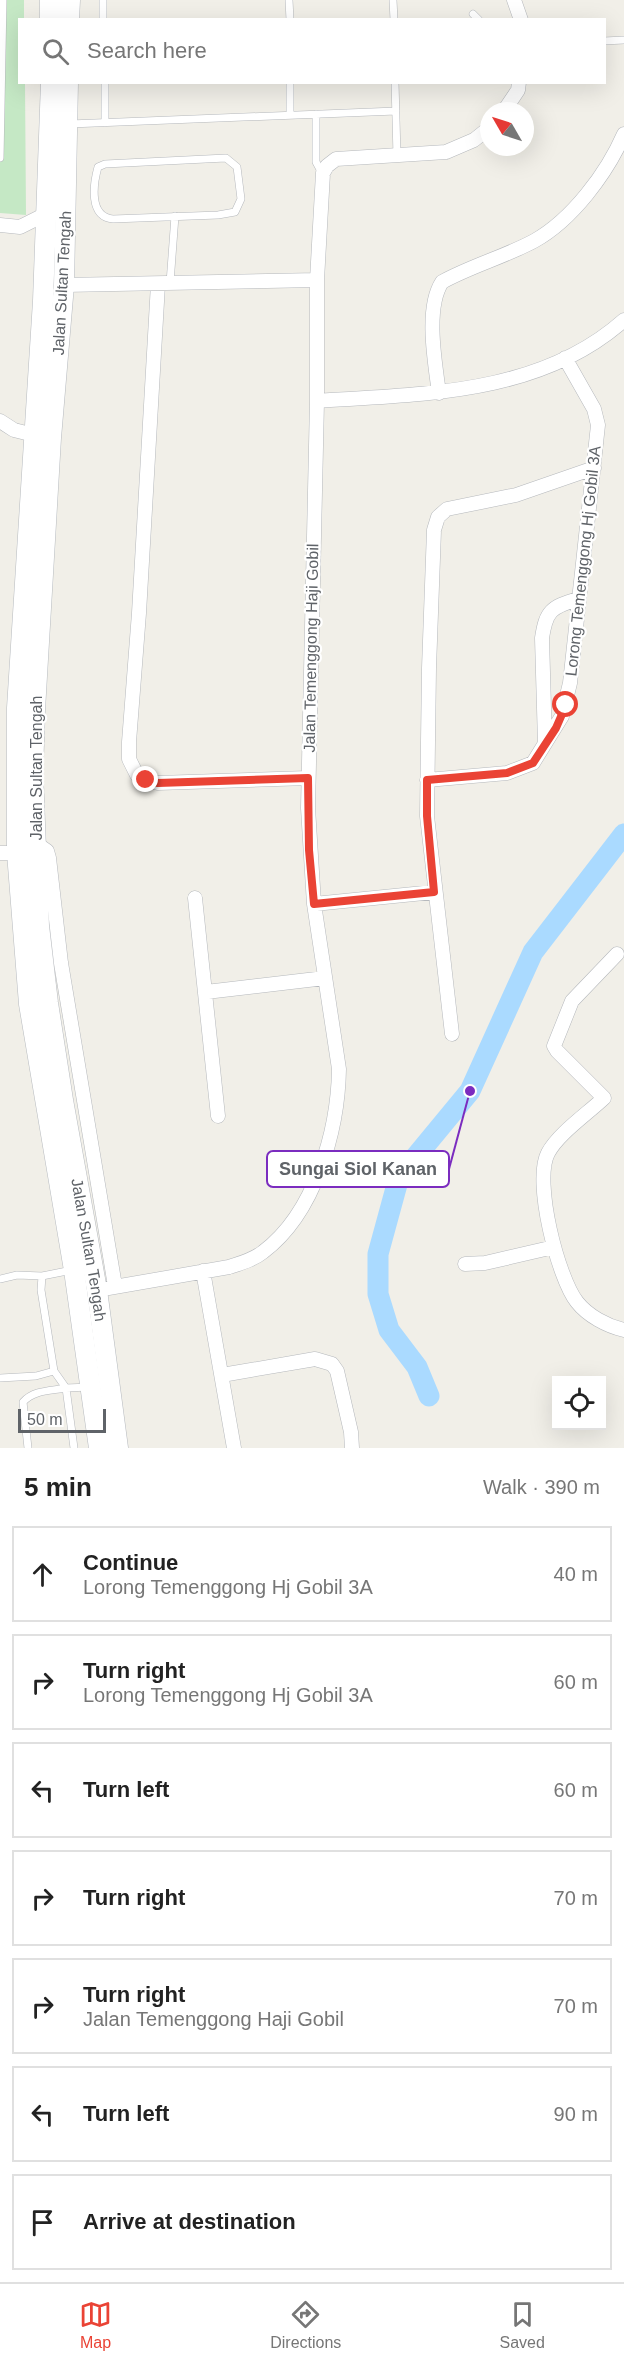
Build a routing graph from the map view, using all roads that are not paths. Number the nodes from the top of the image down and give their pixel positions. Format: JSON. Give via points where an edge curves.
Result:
{"nodes":[{"id":1,"x":3,"y":0,"type":"edge"},
{"id":2,"x":50,"y":0,"type":"edge"},
{"id":3,"x":70,"y":0,"type":"edge"},
{"id":4,"x":103,"y":0,"type":"edge"},
{"id":5,"x":289,"y":0,"type":"edge"},
{"id":6,"x":393,"y":0,"type":"edge"},
{"id":7,"x":514,"y":0,"type":"edge"},
{"id":8,"x":50,"y":18,"type":"edge"},
{"id":9,"x":69,"y":18,"type":"edge"},
{"id":10,"x":103,"y":18,"type":"edge"},
{"id":11,"x":290,"y":18,"type":"edge"},
{"id":12,"x":394,"y":18,"type":"edge"},
{"id":13,"x":520,"y":18,"type":"edge"},
{"id":14,"x":1,"y":25,"type":"edge"},
{"id":15,"x":606,"y":40,"type":"edge"},
{"id":16,"x":624,"y":40,"type":"edge"},
{"id":17,"x":51,"y":84,"type":"edge"},
{"id":18,"x":68,"y":84,"type":"edge"},
{"id":19,"x":105,"y":84,"type":"edge"},
{"id":20,"x":290,"y":84,"type":"edge"},
{"id":21,"x":395,"y":84,"type":"edge"},
{"id":22,"x":519,"y":84,"type":"edge"},
{"id":23,"x":510,"y":102,"type":"edge"},
{"id":24,"x":396,"y":111,"type":"junction"},
{"id":25,"x":316,"y":114,"type":"junction"},
{"id":26,"x":290,"y":115,"type":"junction"},
{"id":27,"x":105,"y":123,"type":"junction"},
{"id":28,"x":68,"y":124,"type":"junction"},
{"id":29,"x":624,"y":134,"type":"edge"},
{"id":30,"x":480,"y":135,"type":"edge"},
{"id":31,"x":397,"y":156,"type":"junction"},
{"id":32,"x":0,"y":158,"type":"edge"},
{"id":33,"x":322,"y":173,"type":"junction"},
{"id":34,"x":48,"y":213,"type":"junction"},
{"id":35,"x":174,"y":216,"type":"junction"},
{"id":36,"x":0,"y":225,"type":"edge"},
{"id":37,"x":317,"y":280,"type":"junction"},
{"id":38,"x":164,"y":284,"type":"junction"},
{"id":39,"x":64,"y":285,"type":"junction"},
{"id":40,"x":624,"y":320,"type":"edge"},
{"id":41,"x":565,"y":358,"type":"junction"},
{"id":42,"x":439,"y":393,"type":"junction"},
{"id":43,"x":316,"y":401,"type":"junction"},
{"id":44,"x":0,"y":421,"type":"edge"},
{"id":45,"x":34,"y":435,"type":"junction"},
{"id":46,"x":594,"y":468,"type":"junction"},
{"id":47,"x":578,"y":599,"type":"junction"},
{"id":48,"x":545,"y":743,"type":"junction"},
{"id":49,"x":308,"y":778,"type":"junction"},
{"id":50,"x":427,"y":780,"type":"junction"},
{"id":51,"x":8,"y":853,"type":"edge"},
{"id":52,"x":434,"y":892,"type":"junction"},
{"id":53,"x":195,"y":898,"type":"dead end"},
{"id":54,"x":314,"y":904,"type":"junction"},
{"id":55,"x":617,"y":954,"type":"dead end"},
{"id":56,"x":325,"y":978,"type":"junction"},
{"id":57,"x":206,"y":992,"type":"junction"},
{"id":58,"x":452,"y":1034,"type":"dead end"},
{"id":59,"x":218,"y":1116,"type":"dead end"},
{"id":60,"x":554,"y":1247,"type":"junction"},
{"id":61,"x":465,"y":1264,"type":"dead end"},
{"id":62,"x":74,"y":1270,"type":"junction"},
{"id":63,"x":203,"y":1271,"type":"junction"},
{"id":64,"x":42,"y":1276,"type":"junction"},
{"id":65,"x":0,"y":1279,"type":"edge"},
{"id":66,"x":106,"y":1288,"type":"junction"},
{"id":67,"x":624,"y":1330,"type":"edge"},
{"id":68,"x":54,"y":1371,"type":"junction"},
{"id":69,"x":222,"y":1375,"type":"junction"},
{"id":70,"x":0,"y":1378,"type":"edge"},
{"id":71,"x":91,"y":1386,"type":"junction"},
{"id":72,"x":66,"y":1388,"type":"junction"},
{"id":73,"x":28,"y":1448,"type":"edge"},
{"id":74,"x":74,"y":1448,"type":"edge"},
{"id":75,"x":99,"y":1448,"type":"edge"},
{"id":76,"x":118,"y":1448,"type":"edge"},
{"id":77,"x":234,"y":1448,"type":"edge"},
{"id":78,"x":352,"y":1448,"type":"edge"}],
"edges":[{"from":1,"to":14,"type":"lane"},
{"from":2,"to":8,"type":"main road"},
{"from":3,"to":9,"type":"main road"},
{"from":4,"to":10,"type":"lane"},
{"from":5,"to":11,"type":"lane"},
{"from":6,"to":12,"type":"lane"},
{"from":7,"to":13,"type":"street"},
{"from":14,"to":32,"type":"lane"},
{"from":15,"to":16,"type":"lane"},
{"from":17,"to":34,"type":"main road","name":"Jalan Sultan Tengah"},
{"from":18,"to":28,"type":"main road","name":"Jalan Sultan Tengah"},
{"from":19,"to":27,"type":"lane"},
{"from":20,"to":26,"type":"lane"},
{"from":21,"to":24,"type":"lane"},
{"from":22,"to":23,"type":"street"},
{"from":24,"to":25,"type":"lane"},
{"from":24,"to":31,"type":"lane"},
{"from":25,"to":26,"type":"lane"},
{"from":25,"to":33,"type":"lane","via":[[316,162]]},
{"from":26,"to":27,"type":"lane"},
{"from":27,"to":28,"type":"lane"},
{"from":28,"to":39,"type":"main road","name":"Jalan Sultan Tengah"},
{"from":29,"to":42,"type":"street","via":[[600,177],[556,224],[534,240],[442,282],[433,305]]},
{"from":30,"to":31,"type":"street","via":[[452,150]]},
{"from":31,"to":33,"type":"street","via":[[336,159]]},
{"from":33,"to":37,"type":"street","name":"Jalan Temenggong Haji Gobil"},
{"from":34,"to":36,"type":"street","via":[[20,227]]},
{"from":34,"to":45,"type":"main road","name":"Jalan Sultan Tengah"},
{"from":35,"to":35,"type":"lane","via":[[235,212],[241,199],[237,167],[232,161],[226,158],[105,164],[98,168],[95,195],[98,213],[104,218]]},
{"from":35,"to":38,"type":"lane"},
{"from":37,"to":38,"type":"street"},
{"from":37,"to":43,"type":"street","name":"Jalan Temenggong Haji Gobil"},
{"from":38,"to":39,"type":"street"},
{"from":38,"to":49,"type":"street","via":[[129,759],[137,775],[158,783]]},
{"from":39,"to":66,"type":"main road","name":"Jalan Sultan Tengah","via":[[35,710],[33,773],[39,926],[63,1100]]},
{"from":40,"to":41,"type":"street","via":[[603,338]]},
{"from":41,"to":42,"type":"street","via":[[490,385]]},
{"from":41,"to":46,"type":"street","name":"Lorong Temenggong Hj Gobil 3A","via":[[597,417]]},
{"from":42,"to":43,"type":"street"},
{"from":43,"to":49,"type":"street","name":"Jalan Temenggong Haji Gobil"},
{"from":44,"to":45,"type":"street"},
{"from":45,"to":51,"type":"main road","name":"Jalan Sultan Tengah"},
{"from":46,"to":47,"type":"street","name":"Lorong Temenggong Hj Gobil 3A"},
{"from":46,"to":50,"type":"street","via":[[516,495],[447,509],[438,517],[434,530]]},
{"from":47,"to":48,"type":"street","name":"Lorong Temenggong Hj Gobil 3A","via":[[566,705]]},
{"from":47,"to":48,"type":"street","via":[[552,609],[544,627]]},
{"from":48,"to":50,"type":"street","name":"Lorong Temenggong Hj Gobil 3A","via":[[533,763],[519,770]]},
{"from":49,"to":54,"type":"street","name":"Jalan Temenggong Haji Gobil"},
{"from":50,"to":52,"type":"street"},
{"from":51,"to":62,"type":"main road","name":"Jalan Sultan Tengah","via":[[28,1004]]},
{"from":52,"to":54,"type":"street"},
{"from":52,"to":58,"type":"street"},
{"from":53,"to":57,"type":"street"},
{"from":54,"to":56,"type":"street","name":"Jalan Temenggong Haji Gobil"},
{"from":55,"to":60,"type":"street","via":[[572,1001],[554,1046],[604,1098],[556,1142],[543,1166],[543,1189]]},
{"from":56,"to":57,"type":"street"},
{"from":56,"to":63,"type":"street","name":"Jalan Temenggong Haji Gobil","via":[[339,1069],[338,1095],[334,1126],[310,1192],[297,1216],[262,1253],[246,1262]]},
{"from":57,"to":59,"type":"street"},
{"from":60,"to":61,"type":"street"},
{"from":60,"to":67,"type":"street","via":[[570,1292],[579,1304],[603,1322]]},
{"from":62,"to":64,"type":"lane"},
{"from":62,"to":71,"type":"main road","name":"Jalan Sultan Tengah"},
{"from":63,"to":66,"type":"street","name":"Jalan Temenggong Haji Gobil"},
{"from":63,"to":69,"type":"street"},
{"from":64,"to":65,"type":"lane"},
{"from":64,"to":68,"type":"lane"},
{"from":66,"to":76,"type":"main road","name":"Jalan Sultan Tengah"},
{"from":68,"to":70,"type":"lane"},
{"from":68,"to":72,"type":"lane"},
{"from":69,"to":77,"type":"street"},
{"from":69,"to":78,"type":"street","via":[[306,1359],[332,1364],[337,1371]]},
{"from":71,"to":72,"type":"lane"},
{"from":71,"to":75,"type":"main road","name":"Jalan Sultan Tengah"},
{"from":72,"to":73,"type":"lane","via":[[36,1393],[23,1402]]},
{"from":72,"to":74,"type":"lane"}]}
